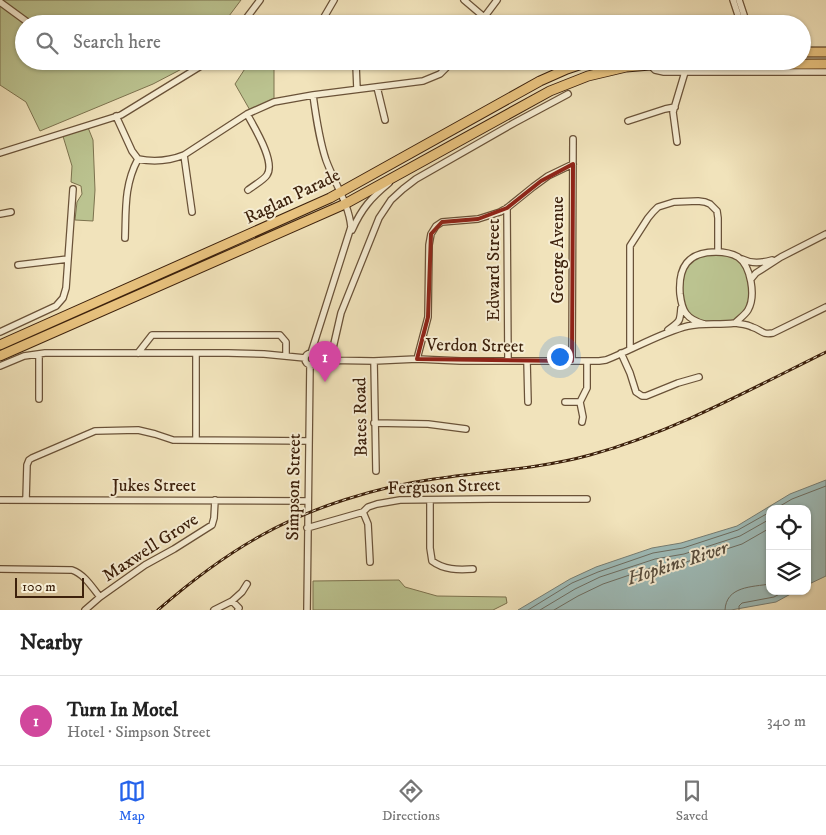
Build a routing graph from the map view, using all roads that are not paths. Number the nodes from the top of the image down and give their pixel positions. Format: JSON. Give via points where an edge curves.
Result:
{"nodes":[{"id":1,"x":260,"y":0,"type":"edge"},
{"id":2,"x":334,"y":0,"type":"edge"},
{"id":3,"x":464,"y":0,"type":"edge"},
{"id":4,"x":496,"y":0,"type":"edge"},
{"id":5,"x":733,"y":0,"type":"edge"},
{"id":6,"x":739,"y":0,"type":"edge"},
{"id":7,"x":0,"y":2,"type":"edge"},
{"id":8,"x":18,"y":15,"type":"edge"},
{"id":9,"x":249,"y":15,"type":"edge"},
{"id":10,"x":325,"y":15,"type":"edge"},
{"id":11,"x":482,"y":15,"type":"edge"},
{"id":12,"x":485,"y":15,"type":"edge"},
{"id":13,"x":738,"y":15,"type":"edge"},
{"id":14,"x":744,"y":15,"type":"edge"},
{"id":15,"x":811,"y":52,"type":"edge"},
{"id":16,"x":826,"y":52,"type":"edge"},
{"id":17,"x":811,"y":64,"type":"edge"},
{"id":18,"x":826,"y":64,"type":"edge"},
{"id":19,"x":194,"y":70,"type":"edge"},
{"id":20,"x":356,"y":70,"type":"edge"},
{"id":21,"x":444,"y":70,"type":"edge"},
{"id":22,"x":567,"y":70,"type":"edge"},
{"id":23,"x":612,"y":70,"type":"edge"},
{"id":24,"x":655,"y":70,"type":"edge"},
{"id":25,"x":684,"y":72,"type":"junction"},
{"id":26,"x":826,"y":72,"type":"edge"},
{"id":27,"x":378,"y":87,"type":"junction"},
{"id":28,"x":357,"y":89,"type":"junction"},
{"id":29,"x":568,"y":94,"type":"dead end"},
{"id":30,"x":313,"y":95,"type":"junction"},
{"id":31,"x":502,"y":102,"type":"junction"},
{"id":32,"x":675,"y":107,"type":"junction"},
{"id":33,"x":247,"y":114,"type":"junction"},
{"id":34,"x":508,"y":114,"type":"junction"},
{"id":35,"x":116,"y":116,"type":"junction"},
{"id":36,"x":385,"y":120,"type":"dead end"},
{"id":37,"x":628,"y":121,"type":"dead end"},
{"id":38,"x":514,"y":123,"type":"junction"},
{"id":39,"x":573,"y":139,"type":"dead end"},
{"id":40,"x":677,"y":142,"type":"dead end"},
{"id":41,"x":0,"y":153,"type":"edge"},
{"id":42,"x":184,"y":155,"type":"junction"},
{"id":43,"x":138,"y":159,"type":"junction"},
{"id":44,"x":573,"y":164,"type":"junction"},
{"id":45,"x":416,"y":165,"type":"junction"},
{"id":46,"x":73,"y":189,"type":"dead end"},
{"id":47,"x":248,"y":190,"type":"dead end"},
{"id":48,"x":340,"y":192,"type":"junction"},
{"id":49,"x":345,"y":204,"type":"junction"},
{"id":50,"x":508,"y":208,"type":"junction"},
{"id":51,"x":11,"y":212,"type":"dead end"},
{"id":52,"x":192,"y":212,"type":"dead end"},
{"id":53,"x":0,"y":214,"type":"edge"},
{"id":54,"x":350,"y":234,"type":"junction"},
{"id":55,"x":826,"y":234,"type":"edge"},
{"id":56,"x":125,"y":238,"type":"dead end"},
{"id":57,"x":718,"y":252,"type":"junction"},
{"id":58,"x":781,"y":257,"type":"junction"},
{"id":59,"x":740,"y":258,"type":"junction"},
{"id":60,"x":68,"y":259,"type":"junction"},
{"id":61,"x":18,"y":265,"type":"dead end"},
{"id":62,"x":751,"y":279,"type":"junction"},
{"id":63,"x":681,"y":307,"type":"junction"},
{"id":64,"x":826,"y":307,"type":"edge"},
{"id":65,"x":734,"y":323,"type":"junction"},
{"id":66,"x":704,"y":324,"type":"junction"},
{"id":67,"x":0,"y":332,"type":"edge"},
{"id":68,"x":658,"y":337,"type":"junction"},
{"id":69,"x":0,"y":345,"type":"edge"},
{"id":70,"x":630,"y":349,"type":"junction"},
{"id":71,"x":138,"y":353,"type":"junction"},
{"id":72,"x":196,"y":353,"type":"junction"},
{"id":73,"x":311,"y":353,"type":"junction"},
{"id":74,"x":39,"y":354,"type":"junction"},
{"id":75,"x":621,"y":354,"type":"junction"},
{"id":76,"x":0,"y":356,"type":"edge"},
{"id":77,"x":286,"y":356,"type":"junction"},
{"id":78,"x":305,"y":358,"type":"junction"},
{"id":79,"x":417,"y":359,"type":"junction"},
{"id":80,"x":316,"y":360,"type":"junction"},
{"id":81,"x":330,"y":360,"type":"junction"},
{"id":82,"x":508,"y":360,"type":"junction"},
{"id":83,"x":527,"y":361,"type":"junction"},
{"id":84,"x":572,"y":361,"type":"junction"},
{"id":85,"x":587,"y":361,"type":"junction"},
{"id":86,"x":374,"y":362,"type":"junction"},
{"id":87,"x":310,"y":365,"type":"junction"},
{"id":88,"x":0,"y":366,"type":"edge"},
{"id":89,"x":699,"y":378,"type":"dead end"},
{"id":90,"x":40,"y":399,"type":"dead end"},
{"id":91,"x":528,"y":402,"type":"dead end"},
{"id":92,"x":565,"y":402,"type":"dead end"},
{"id":93,"x":580,"y":402,"type":"junction"},
{"id":94,"x":582,"y":422,"type":"dead end"},
{"id":95,"x":374,"y":424,"type":"junction"},
{"id":96,"x":466,"y":430,"type":"dead end"},
{"id":97,"x":196,"y":440,"type":"junction"},
{"id":98,"x":308,"y":441,"type":"junction"},
{"id":99,"x":376,"y":471,"type":"dead end"},
{"id":100,"x":587,"y":499,"type":"dead end"},
{"id":101,"x":0,"y":500,"type":"edge"},
{"id":102,"x":26,"y":500,"type":"junction"},
{"id":103,"x":215,"y":500,"type":"junction"},
{"id":104,"x":430,"y":500,"type":"junction"},
{"id":105,"x":308,"y":501,"type":"junction"},
{"id":106,"x":363,"y":512,"type":"junction"},
{"id":107,"x":308,"y":528,"type":"junction"},
{"id":108,"x":370,"y":562,"type":"dead end"},
{"id":109,"x":0,"y":569,"type":"edge"},
{"id":110,"x":473,"y":569,"type":"dead end"},
{"id":111,"x":247,"y":584,"type":"dead end"},
{"id":112,"x":100,"y":597,"type":"junction"},
{"id":113,"x":232,"y":601,"type":"junction"},
{"id":114,"x":85,"y":610,"type":"edge"},
{"id":115,"x":214,"y":610,"type":"edge"},
{"id":116,"x":238,"y":610,"type":"edge"},
{"id":117,"x":306,"y":610,"type":"edge"}],
"edges":[{"from":1,"to":9,"type":"street"},
{"from":2,"to":10,"type":"street"},
{"from":3,"to":11,"type":"street"},
{"from":4,"to":12,"type":"street"},
{"from":5,"to":13,"type":"street"},
{"from":6,"to":14,"type":"street"},
{"from":7,"to":8,"type":"street"},
{"from":15,"to":16,"type":"highway"},
{"from":17,"to":18,"type":"highway","name":"Raglan Parade"},
{"from":19,"to":35,"type":"street"},
{"from":20,"to":28,"type":"street"},
{"from":21,"to":27,"type":"street","via":[[423,81]]},
{"from":22,"to":31,"type":"highway","name":"Raglan Parade"},
{"from":23,"to":34,"type":"highway","name":"Raglan Parade","via":[[550,91]]},
{"from":24,"to":25,"type":"street","name":"Raglan Parade"},
{"from":25,"to":26,"type":"street","name":"Raglan Parade"},
{"from":25,"to":32,"type":"street"},
{"from":27,"to":28,"type":"street"},
{"from":27,"to":36,"type":"street"},
{"from":28,"to":30,"type":"street"},
{"from":29,"to":38,"type":"street"},
{"from":30,"to":33,"type":"street","via":[[274,102]]},
{"from":30,"to":48,"type":"street","via":[[321,144]]},
{"from":31,"to":34,"type":"highway"},
{"from":31,"to":48,"type":"highway","name":"Raglan Parade"},
{"from":32,"to":37,"type":"street"},
{"from":32,"to":40,"type":"street"},
{"from":33,"to":42,"type":"street"},
{"from":33,"to":47,"type":"street","via":[[270,163],[267,175]]},
{"from":34,"to":38,"type":"street"},
{"from":34,"to":45,"type":"highway","name":"Raglan Parade"},
{"from":35,"to":41,"type":"street"},
{"from":35,"to":43,"type":"street"},
{"from":38,"to":81,"type":"street","via":[[416,179],[390,200],[379,218],[341,313]]},
{"from":39,"to":44,"type":"street","name":"George Avenue"},
{"from":42,"to":43,"type":"street","via":[[165,160]]},
{"from":42,"to":52,"type":"street"},
{"from":43,"to":56,"type":"street","via":[[131,172],[126,196]]},
{"from":44,"to":50,"type":"street","via":[[541,180]]},
{"from":44,"to":84,"type":"street","name":"George Avenue"},
{"from":45,"to":49,"type":"highway","name":"Raglan Parade"},
{"from":45,"to":54,"type":"street","via":[[371,199]]},
{"from":46,"to":60,"type":"street"},
{"from":48,"to":49,"type":"street"},
{"from":48,"to":69,"type":"highway","name":"Raglan Parade"},
{"from":49,"to":54,"type":"street","via":[[351,219]]},
{"from":49,"to":76,"type":"highway","name":"Raglan Parade"},
{"from":50,"to":79,"type":"street","via":[[478,219],[442,222],[431,234],[428,317]]},
{"from":50,"to":82,"type":"street","name":"Edward Street"},
{"from":51,"to":53,"type":"street"},
{"from":54,"to":73,"type":"street"},
{"from":55,"to":58,"type":"street"},
{"from":57,"to":59,"type":"street"},
{"from":57,"to":63,"type":"street","via":[[702,252],[689,259],[679,282]]},
{"from":57,"to":70,"type":"street","via":[[717,211],[710,204],[674,202],[658,207],[648,218],[630,246]]},
{"from":58,"to":59,"type":"street","via":[[756,263]]},
{"from":58,"to":62,"type":"street"},
{"from":59,"to":62,"type":"street"},
{"from":60,"to":61,"type":"street"},
{"from":60,"to":67,"type":"street","via":[[66,288],[56,306]]},
{"from":62,"to":65,"type":"street","via":[[748,309]]},
{"from":63,"to":66,"type":"street","via":[[690,318]]},
{"from":63,"to":68,"type":"street","name":"Verdon Street","via":[[678,323]]},
{"from":64,"to":65,"type":"street","via":[[773,333],[761,333],[754,327]]},
{"from":65,"to":66,"type":"street"},
{"from":66,"to":68,"type":"street","name":"Verdon Street"},
{"from":68,"to":70,"type":"street","name":"Verdon Street"},
{"from":70,"to":75,"type":"street","name":"Verdon Street"},
{"from":71,"to":72,"type":"street"},
{"from":71,"to":74,"type":"street"},
{"from":71,"to":77,"type":"street","via":[[152,335],[280,335],[286,342]]},
{"from":72,"to":77,"type":"street"},
{"from":72,"to":97,"type":"street"},
{"from":73,"to":78,"type":"street"},
{"from":73,"to":80,"type":"street"},
{"from":74,"to":88,"type":"street"},
{"from":74,"to":90,"type":"street"},
{"from":75,"to":85,"type":"street","name":"Verdon Street","via":[[606,360]]},
{"from":75,"to":89,"type":"street","via":[[634,389],[642,396]]},
{"from":77,"to":78,"type":"street"},
{"from":78,"to":87,"type":"street"},
{"from":79,"to":82,"type":"street","name":"Verdon Street"},
{"from":79,"to":86,"type":"street","name":"Verdon Street"},
{"from":80,"to":81,"type":"street","name":"Verdon Street"},
{"from":80,"to":87,"type":"street"},
{"from":81,"to":86,"type":"street","name":"Verdon Street"},
{"from":82,"to":83,"type":"street","name":"Verdon Street"},
{"from":83,"to":84,"type":"street","name":"Verdon Street"},
{"from":83,"to":91,"type":"street"},
{"from":84,"to":85,"type":"street","name":"Verdon Street"},
{"from":85,"to":93,"type":"street","via":[[587,388]]},
{"from":86,"to":95,"type":"street","name":"Bates Road"},
{"from":87,"to":98,"type":"street","name":"Simpson Street"},
{"from":92,"to":93,"type":"street"},
{"from":93,"to":94,"type":"street"},
{"from":95,"to":96,"type":"street","via":[[428,424]]},
{"from":95,"to":99,"type":"street","name":"Bates Road"},
{"from":97,"to":98,"type":"street"},
{"from":97,"to":102,"type":"street","via":[[173,440],[138,430],[90,432],[30,460]]},
{"from":98,"to":105,"type":"street","name":"Simpson Street"},
{"from":100,"to":104,"type":"street","name":"Ferguson Street"},
{"from":101,"to":102,"type":"street","name":"Jukes Street"},
{"from":102,"to":103,"type":"street","name":"Jukes Street"},
{"from":103,"to":105,"type":"street","name":"Jukes Street"},
{"from":103,"to":112,"type":"street","name":"Maxwell Grove","via":[[212,525],[145,564]]},
{"from":104,"to":106,"type":"street","name":"Ferguson Street","via":[[377,504]]},
{"from":104,"to":110,"type":"street","via":[[432,561],[454,570]]},
{"from":105,"to":107,"type":"street","name":"Simpson Street"},
{"from":106,"to":107,"type":"street","name":"Ferguson Street"},
{"from":106,"to":108,"type":"street","via":[[368,524]]},
{"from":107,"to":117,"type":"street","name":"Simpson Street"},
{"from":109,"to":112,"type":"street","via":[[72,570],[80,574]]},
{"from":111,"to":113,"type":"street"},
{"from":112,"to":114,"type":"street","name":"Maxwell Grove"},
{"from":113,"to":115,"type":"street"},
{"from":113,"to":116,"type":"street"}]}
